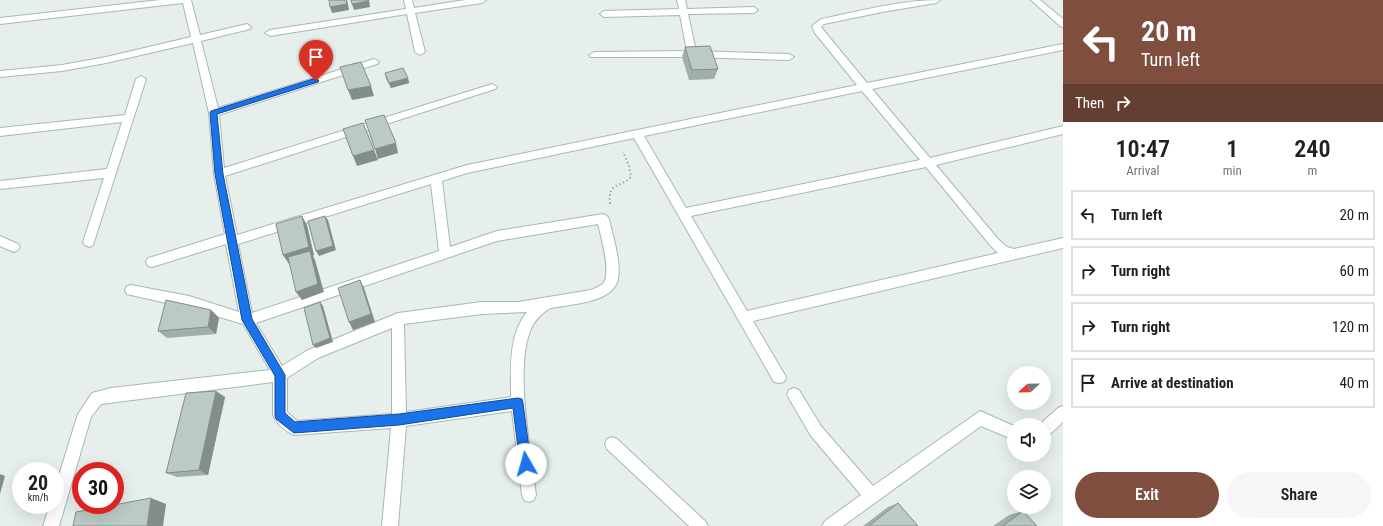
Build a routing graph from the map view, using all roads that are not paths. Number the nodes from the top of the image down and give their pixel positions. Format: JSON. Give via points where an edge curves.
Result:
{"nodes":[{"id":1,"x":182,"y":0,"type":"edge"},
{"id":2,"x":187,"y":0,"type":"edge"},
{"id":3,"x":408,"y":0,"type":"edge"},
{"id":4,"x":482,"y":0,"type":"edge"},
{"id":5,"x":681,"y":0,"type":"edge"},
{"id":6,"x":936,"y":0,"type":"edge"},
{"id":7,"x":1034,"y":0,"type":"edge"},
{"id":8,"x":754,"y":10,"type":"dead end"},
{"id":9,"x":410,"y":11,"type":"junction"},
{"id":10,"x":683,"y":12,"type":"junction"},
{"id":11,"x":604,"y":14,"type":"dead end"},
{"id":12,"x":0,"y":21,"type":"edge"},
{"id":13,"x":1063,"y":24,"type":"edge"},
{"id":14,"x":247,"y":28,"type":"dead end"},
{"id":15,"x":270,"y":33,"type":"dead end"},
{"id":16,"x":196,"y":40,"type":"junction"},
{"id":17,"x":1063,"y":47,"type":"edge"},
{"id":18,"x":420,"y":52,"type":"dead end"},
{"id":19,"x":594,"y":54,"type":"dead end"},
{"id":20,"x":692,"y":54,"type":"junction"},
{"id":21,"x":789,"y":57,"type":"dead end"},
{"id":22,"x":374,"y":62,"type":"dead end"},
{"id":23,"x":0,"y":74,"type":"edge"},
{"id":24,"x":141,"y":79,"type":"dead end"},
{"id":25,"x":492,"y":87,"type":"dead end"},
{"id":26,"x":863,"y":87,"type":"junction"},
{"id":27,"x":214,"y":113,"type":"junction"},
{"id":28,"x":128,"y":118,"type":"junction"},
{"id":29,"x":1063,"y":130,"type":"edge"},
{"id":30,"x":0,"y":132,"type":"edge"},
{"id":31,"x":637,"y":134,"type":"junction"},
{"id":32,"x":927,"y":163,"type":"junction"},
{"id":33,"x":111,"y":173,"type":"junction"},
{"id":34,"x":219,"y":174,"type":"junction"},
{"id":35,"x":436,"y":179,"type":"junction"},
{"id":36,"x":0,"y":185,"type":"edge"},
{"id":37,"x":684,"y":213,"type":"junction"},
{"id":38,"x":233,"y":239,"type":"junction"},
{"id":39,"x":0,"y":240,"type":"edge"},
{"id":40,"x":89,"y":242,"type":"dead end"},
{"id":41,"x":1063,"y":242,"type":"edge"},
{"id":42,"x":14,"y":246,"type":"dead end"},
{"id":43,"x":445,"y":253,"type":"junction"},
{"id":44,"x":1014,"y":254,"type":"junction"},
{"id":45,"x":152,"y":262,"type":"dead end"},
{"id":46,"x":131,"y":290,"type":"dead end"},
{"id":47,"x":546,"y":304,"type":"junction"},
{"id":48,"x":745,"y":317,"type":"junction"},
{"id":49,"x":398,"y":319,"type":"junction"},
{"id":50,"x":247,"y":320,"type":"junction"},
{"id":51,"x":280,"y":375,"type":"junction"},
{"id":52,"x":779,"y":377,"type":"dead end"},
{"id":53,"x":794,"y":396,"type":"dead end"},
{"id":54,"x":518,"y":403,"type":"junction"},
{"id":55,"x":1063,"y":413,"type":"edge"},
{"id":56,"x":399,"y":420,"type":"junction"},
{"id":57,"x":1051,"y":424,"type":"edge"},
{"id":58,"x":1007,"y":430,"type":"edge"},
{"id":59,"x":612,"y":444,"type":"dead end"},
{"id":60,"x":529,"y":495,"type":"dead end"},
{"id":61,"x":872,"y":496,"type":"junction"},
{"id":62,"x":52,"y":526,"type":"edge"},
{"id":63,"x":390,"y":526,"type":"edge"},
{"id":64,"x":700,"y":526,"type":"edge"},
{"id":65,"x":830,"y":526,"type":"edge"}],
"edges":[{"from":1,"to":12,"type":"street"},
{"from":2,"to":16,"type":"street"},
{"from":3,"to":9,"type":"street"},
{"from":4,"to":9,"type":"street"},
{"from":5,"to":10,"type":"street"},
{"from":6,"to":26,"type":"street","via":[[882,8],[821,22],[816,26]]},
{"from":7,"to":13,"type":"street"},
{"from":8,"to":10,"type":"street"},
{"from":9,"to":15,"type":"street"},
{"from":9,"to":18,"type":"street"},
{"from":10,"to":11,"type":"street"},
{"from":10,"to":20,"type":"street"},
{"from":14,"to":16,"type":"street"},
{"from":16,"to":23,"type":"street","via":[[98,62]]},
{"from":16,"to":27,"type":"street"},
{"from":17,"to":26,"type":"street"},
{"from":19,"to":20,"type":"street"},
{"from":20,"to":21,"type":"street"},
{"from":22,"to":27,"type":"street"},
{"from":24,"to":28,"type":"street"},
{"from":25,"to":34,"type":"street"},
{"from":26,"to":31,"type":"street"},
{"from":26,"to":32,"type":"street"},
{"from":27,"to":34,"type":"street"},
{"from":28,"to":30,"type":"street"},
{"from":28,"to":33,"type":"street"},
{"from":29,"to":32,"type":"street"},
{"from":31,"to":35,"type":"street","via":[[467,169]]},
{"from":31,"to":37,"type":"street"},
{"from":32,"to":37,"type":"street"},
{"from":32,"to":44,"type":"street","via":[[994,242],[1003,250]]},
{"from":33,"to":36,"type":"street"},
{"from":33,"to":40,"type":"street"},
{"from":34,"to":38,"type":"street"},
{"from":35,"to":38,"type":"street"},
{"from":35,"to":43,"type":"street"},
{"from":37,"to":48,"type":"street"},
{"from":38,"to":45,"type":"street"},
{"from":38,"to":50,"type":"street"},
{"from":39,"to":42,"type":"street"},
{"from":41,"to":44,"type":"street"},
{"from":43,"to":47,"type":"street","via":[[498,236],[603,219],[612,273],[610,284],[603,290],[589,295]]},
{"from":43,"to":50,"type":"street"},
{"from":44,"to":48,"type":"street"},
{"from":46,"to":50,"type":"street","via":[[190,302]]},
{"from":47,"to":49,"type":"street","via":[[518,308],[482,308]]},
{"from":47,"to":54,"type":"street","via":[[529,319],[521,340],[517,362]]},
{"from":48,"to":52,"type":"street"},
{"from":49,"to":51,"type":"street","via":[[313,354]]},
{"from":49,"to":56,"type":"street"},
{"from":50,"to":51,"type":"street"},
{"from":51,"to":56,"type":"street","via":[[280,416],[294,428]]},
{"from":51,"to":62,"type":"street","via":[[97,398],[85,414]]},
{"from":53,"to":61,"type":"street","via":[[816,431]]},
{"from":54,"to":56,"type":"street"},
{"from":54,"to":60,"type":"street"},
{"from":55,"to":57,"type":"street"},
{"from":56,"to":63,"type":"street"},
{"from":58,"to":61,"type":"street","via":[[980,418]]},
{"from":59,"to":64,"type":"street"},
{"from":61,"to":65,"type":"street"}]}
